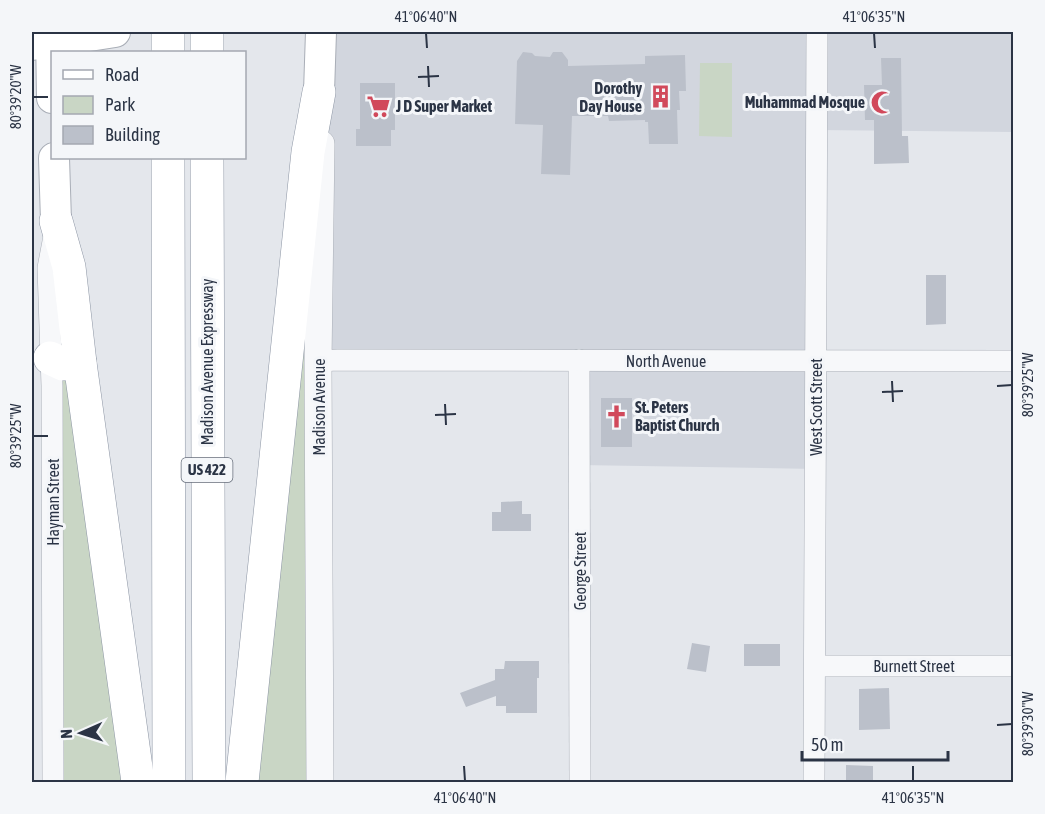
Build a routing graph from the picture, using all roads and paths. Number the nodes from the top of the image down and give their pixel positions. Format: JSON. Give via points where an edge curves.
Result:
{"nodes":[{"id":1,"x":115,"y":32,"type":"edge"},
{"id":2,"x":168,"y":32,"type":"edge"},
{"id":3,"x":207,"y":32,"type":"edge"},
{"id":4,"x":321,"y":32,"type":"edge"},
{"id":5,"x":817,"y":32,"type":"edge"},
{"id":6,"x":44,"y":39,"type":"edge"},
{"id":7,"x":168,"y":51,"type":"edge"},
{"id":8,"x":207,"y":51,"type":"edge"},
{"id":9,"x":51,"y":91,"type":"edge"},
{"id":10,"x":319,"y":92,"type":"junction"},
{"id":11,"x":54,"y":159,"type":"edge"},
{"id":12,"x":168,"y":159,"type":"edge"},
{"id":13,"x":207,"y":159,"type":"edge"},
{"id":14,"x":56,"y":222,"type":"joint"},
{"id":15,"x":54,"y":360,"type":"edge"},
{"id":16,"x":579,"y":360,"type":"junction"},
{"id":17,"x":318,"y":361,"type":"junction"},
{"id":18,"x":816,"y":361,"type":"junction"},
{"id":19,"x":1014,"y":361,"type":"edge"},
{"id":20,"x":815,"y":666,"type":"junction"},
{"id":21,"x":1014,"y":666,"type":"edge"},
{"id":22,"x":53,"y":783,"type":"edge"},
{"id":23,"x":138,"y":783,"type":"edge"},
{"id":24,"x":169,"y":783,"type":"edge"},
{"id":25,"x":209,"y":783,"type":"edge"},
{"id":26,"x":242,"y":783,"type":"edge"},
{"id":27,"x":320,"y":783,"type":"edge"},
{"id":28,"x":580,"y":783,"type":"edge"},
{"id":29,"x":814,"y":783,"type":"edge"}],
"edges":[{"from":1,"to":6,"type":"main road"},
{"from":2,"to":7,"type":"highway"},
{"from":3,"to":8,"type":"highway"},
{"from":4,"to":10,"type":"main road","name":"Madison Avenue"},
{"from":5,"to":18,"type":"street","name":"West Scott Street"},
{"from":6,"to":9,"type":"main road"},
{"from":10,"to":17,"type":"street","name":"Madison Avenue","via":[[322,157]]},
{"from":10,"to":26,"type":"highway","via":[[308,152]]},
{"from":11,"to":14,"type":"main road"},
{"from":12,"to":24,"type":"highway","number":"US 422"},
{"from":13,"to":25,"type":"highway","name":"Madison Avenue Expressway","number":"US 422"},
{"from":14,"to":15,"type":"highway","via":[[69,267]]},
{"from":15,"to":22,"type":"street","name":"Hayman Street"},
{"from":15,"to":23,"type":"highway"},
{"from":16,"to":17,"type":"street","name":"North Avenue"},
{"from":16,"to":18,"type":"street","name":"North Avenue"},
{"from":16,"to":28,"type":"street","name":"George Street"},
{"from":17,"to":27,"type":"street","name":"Madison Avenue"},
{"from":18,"to":19,"type":"street","name":"North Avenue"},
{"from":18,"to":20,"type":"street","name":"West Scott Street"},
{"from":20,"to":21,"type":"street","name":"Burnett Street"},
{"from":20,"to":29,"type":"street","name":"West Scott Street"}]}
